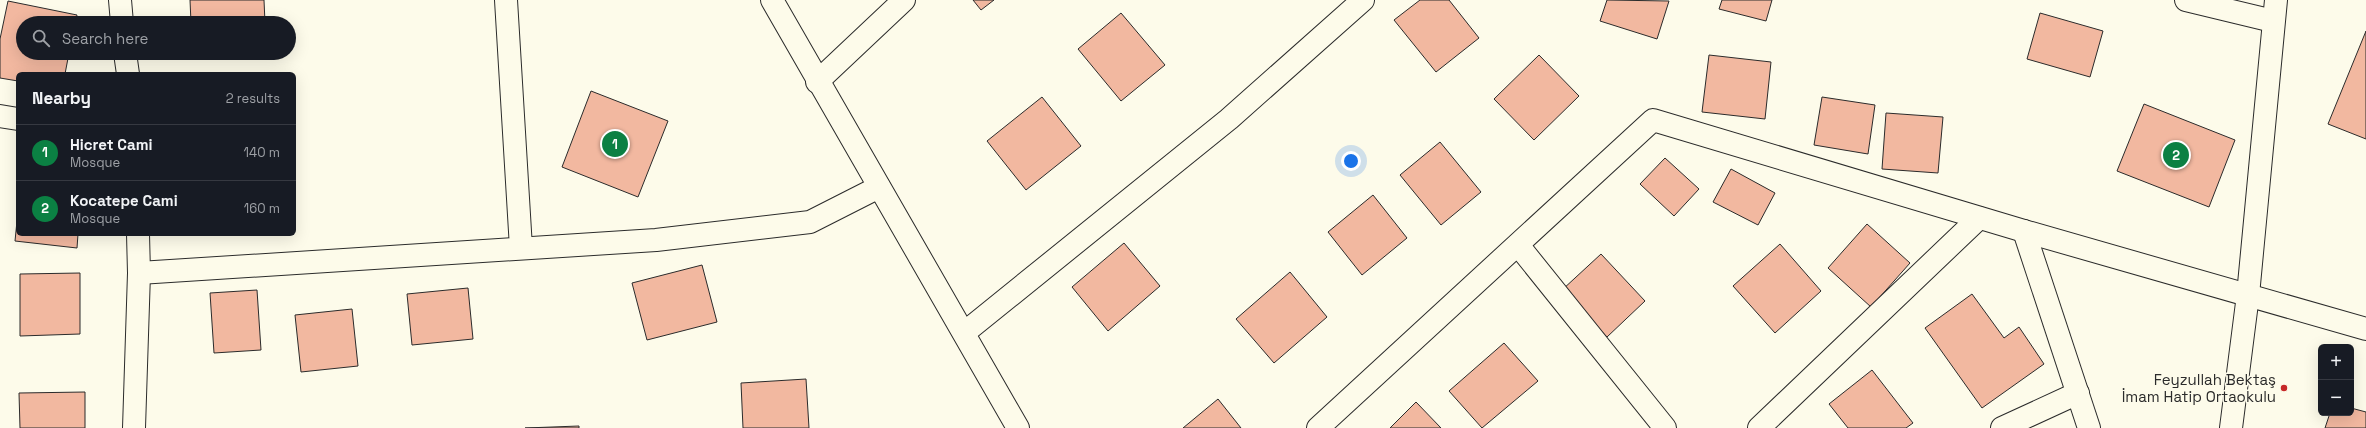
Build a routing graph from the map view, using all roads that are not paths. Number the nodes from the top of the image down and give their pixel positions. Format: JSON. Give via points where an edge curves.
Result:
{"nodes":[{"id":1,"x":120,"y":0,"type":"edge"},
{"id":2,"x":506,"y":0,"type":"edge"},
{"id":3,"x":772,"y":0,"type":"edge"},
{"id":4,"x":904,"y":0,"type":"edge"},
{"id":5,"x":1363,"y":0,"type":"edge"},
{"id":6,"x":2186,"y":0,"type":"edge"},
{"id":7,"x":2274,"y":10,"type":"edge"},
{"id":8,"x":121,"y":16,"type":"edge"},
{"id":9,"x":126,"y":60,"type":"edge"},
{"id":10,"x":128,"y":72,"type":"edge"},
{"id":11,"x":817,"y":82,"type":"junction"},
{"id":12,"x":0,"y":116,"type":"edge"},
{"id":13,"x":16,"y":119,"type":"edge"},
{"id":14,"x":879,"y":187,"type":"junction"},
{"id":15,"x":1979,"y":218,"type":"junction"},
{"id":16,"x":2024,"y":231,"type":"junction"},
{"id":17,"x":138,"y":236,"type":"edge"},
{"id":18,"x":1518,"y":245,"type":"junction"},
{"id":19,"x":521,"y":248,"type":"junction"},
{"id":20,"x":139,"y":273,"type":"junction"},
{"id":21,"x":2248,"y":295,"type":"junction"},
{"id":22,"x":2366,"y":329,"type":"edge"},
{"id":23,"x":964,"y":333,"type":"junction"},
{"id":24,"x":2078,"y":393,"type":"junction"},
{"id":25,"x":134,"y":428,"type":"edge"},
{"id":26,"x":1018,"y":428,"type":"edge"},
{"id":27,"x":1318,"y":428,"type":"edge"},
{"id":28,"x":1665,"y":428,"type":"edge"},
{"id":29,"x":1759,"y":428,"type":"edge"},
{"id":30,"x":2002,"y":428,"type":"edge"},
{"id":31,"x":2090,"y":428,"type":"edge"},
{"id":32,"x":2231,"y":428,"type":"edge"}],
"edges":[{"from":1,"to":8,"type":"street"},
{"from":2,"to":19,"type":"street"},
{"from":3,"to":11,"type":"street"},
{"from":4,"to":11,"type":"street"},
{"from":5,"to":23,"type":"street","via":[[1229,119]]},
{"from":6,"to":7,"type":"street"},
{"from":7,"to":21,"type":"street"},
{"from":9,"to":10,"type":"street"},
{"from":11,"to":14,"type":"street"},
{"from":12,"to":13,"type":"street"},
{"from":14,"to":19,"type":"street","via":[[810,222],[656,240]]},
{"from":14,"to":23,"type":"street"},
{"from":15,"to":16,"type":"street"},
{"from":15,"to":18,"type":"street","via":[[1653,120]]},
{"from":15,"to":29,"type":"street"},
{"from":16,"to":21,"type":"street"},
{"from":16,"to":24,"type":"street"},
{"from":17,"to":20,"type":"street"},
{"from":18,"to":27,"type":"street"},
{"from":18,"to":28,"type":"street"},
{"from":19,"to":20,"type":"street"},
{"from":20,"to":25,"type":"street"},
{"from":21,"to":22,"type":"street"},
{"from":21,"to":32,"type":"street"},
{"from":23,"to":26,"type":"street"},
{"from":24,"to":30,"type":"street"},
{"from":24,"to":31,"type":"street"}]}
